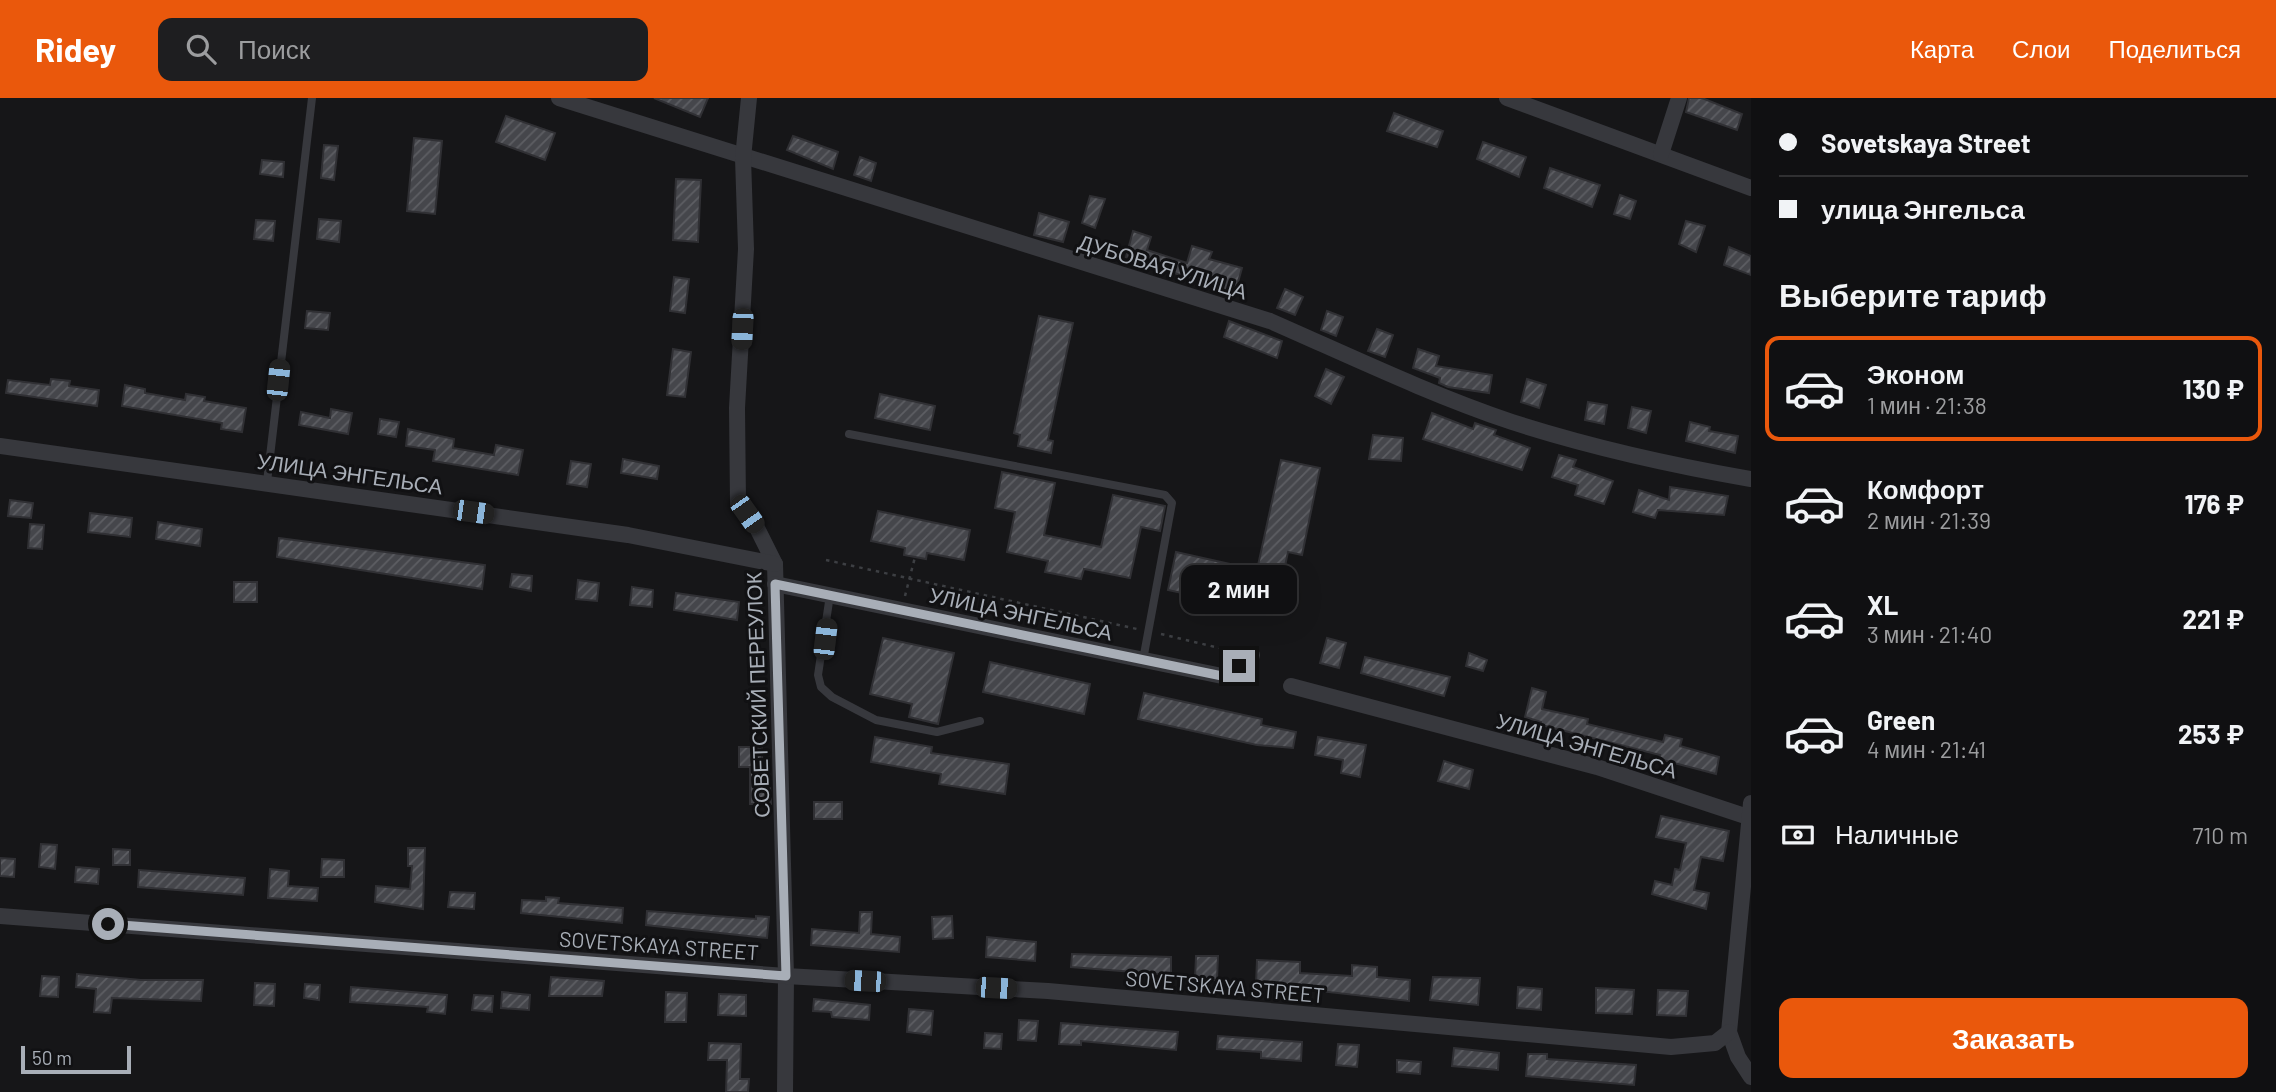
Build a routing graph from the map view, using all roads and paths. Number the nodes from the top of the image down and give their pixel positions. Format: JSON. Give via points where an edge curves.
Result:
{"nodes":[{"id":1,"x":313,"y":98,"type":"edge"},
{"id":2,"x":559,"y":98,"type":"edge"},
{"id":3,"x":749,"y":98,"type":"edge"},
{"id":4,"x":1507,"y":98,"type":"edge"},
{"id":5,"x":1679,"y":98,"type":"edge"},
{"id":6,"x":1661,"y":154,"type":"junction"},
{"id":7,"x":743,"y":158,"type":"junction"},
{"id":8,"x":1751,"y":188,"type":"edge"},
{"id":9,"x":849,"y":434,"type":"dead end"},
{"id":10,"x":0,"y":446,"type":"edge"},
{"id":11,"x":1751,"y":479,"type":"edge"},
{"id":12,"x":267,"y":482,"type":"junction"},
{"id":13,"x":915,"y":557,"type":"dead end"},
{"id":14,"x":826,"y":560,"type":"dead end"},
{"id":15,"x":775,"y":564,"type":"junction"},
{"id":16,"x":909,"y":578,"type":"junction"},
{"id":17,"x":775,"y":584,"type":"junction"},
{"id":18,"x":830,"y":595,"type":"junction"},
{"id":19,"x":902,"y":610,"type":"junction"},
{"id":20,"x":1148,"y":631,"type":"junction"},
{"id":21,"x":1252,"y":655,"type":"joint"},
{"id":22,"x":1143,"y":660,"type":"junction"},
{"id":23,"x":1291,"y":686,"type":"dead end"},
{"id":24,"x":980,"y":720,"type":"dead end"},
{"id":25,"x":1750,"y":809,"type":"edge"},
{"id":26,"x":0,"y":915,"type":"edge"},
{"id":27,"x":786,"y":976,"type":"junction"},
{"id":28,"x":1730,"y":1032,"type":"junction"},
{"id":29,"x":1751,"y":1077,"type":"edge"},
{"id":30,"x":785,"y":1092,"type":"edge"}],
"edges":[{"from":1,"to":12,"type":"lane"},
{"from":2,"to":7,"type":"street","name":"ДУБОВАЯ УЛИЦА"},
{"from":3,"to":7,"type":"street","name":"СОВЕТСКИЙ ПЕРЕУЛОК"},
{"from":4,"to":6,"type":"street"},
{"from":5,"to":6,"type":"street"},
{"from":6,"to":8,"type":"street"},
{"from":7,"to":11,"type":"street","name":"ДУБОВАЯ УЛИЦА","via":[[1270,321],[1511,421],[1619,453]]},
{"from":7,"to":15,"type":"street","name":"СОВЕТСКИЙ ПЕРЕУЛОК","via":[[746,249],[737,408],[738,502]]},
{"from":9,"to":20,"type":"lane","via":[[1165,495],[1172,503]]},
{"from":10,"to":12,"type":"street","name":"УЛИЦА ЭНГЕЛЬСА"},
{"from":12,"to":15,"type":"street","name":"УЛИЦА ЭНГЕЛЬСА","via":[[628,535]]},
{"from":13,"to":16,"type":"path"},
{"from":14,"to":16,"type":"path"},
{"from":15,"to":17,"type":"street","name":"СОВЕТСКИЙ ПЕРЕУЛОК"},
{"from":16,"to":19,"type":"path"},
{"from":16,"to":20,"type":"path"},
{"from":17,"to":18,"type":"street","name":"УЛИЦА ЭНГЕЛЬСА"},
{"from":17,"to":27,"type":"street","name":"СОВЕТСКИЙ ПЕРЕУЛОК"},
{"from":18,"to":19,"type":"street","name":"УЛИЦА ЭНГЕЛЬСА"},
{"from":18,"to":24,"type":"lane","via":[[818,675],[821,687],[832,697],[876,720],[937,732]]},
{"from":19,"to":22,"type":"street","name":"УЛИЦА ЭНГЕЛЬСА"},
{"from":20,"to":21,"type":"path"},
{"from":20,"to":22,"type":"lane"},
{"from":21,"to":22,"type":"street","name":"УЛИЦА ЭНГЕЛЬСА","via":[[1227,677]]},
{"from":23,"to":25,"type":"street","name":"УЛИЦА ЭНГЕЛЬСА"},
{"from":25,"to":28,"type":"street"},
{"from":26,"to":27,"type":"street","name":"SOVETSKAYA STREET"},
{"from":27,"to":28,"type":"street","name":"SOVETSKAYA STREET","via":[[1048,991],[1671,1047],[1715,1042]]},
{"from":27,"to":30,"type":"street","name":"СОВЕТСКИЙ ПЕРЕУЛОК"},
{"from":28,"to":29,"type":"street"}]}
